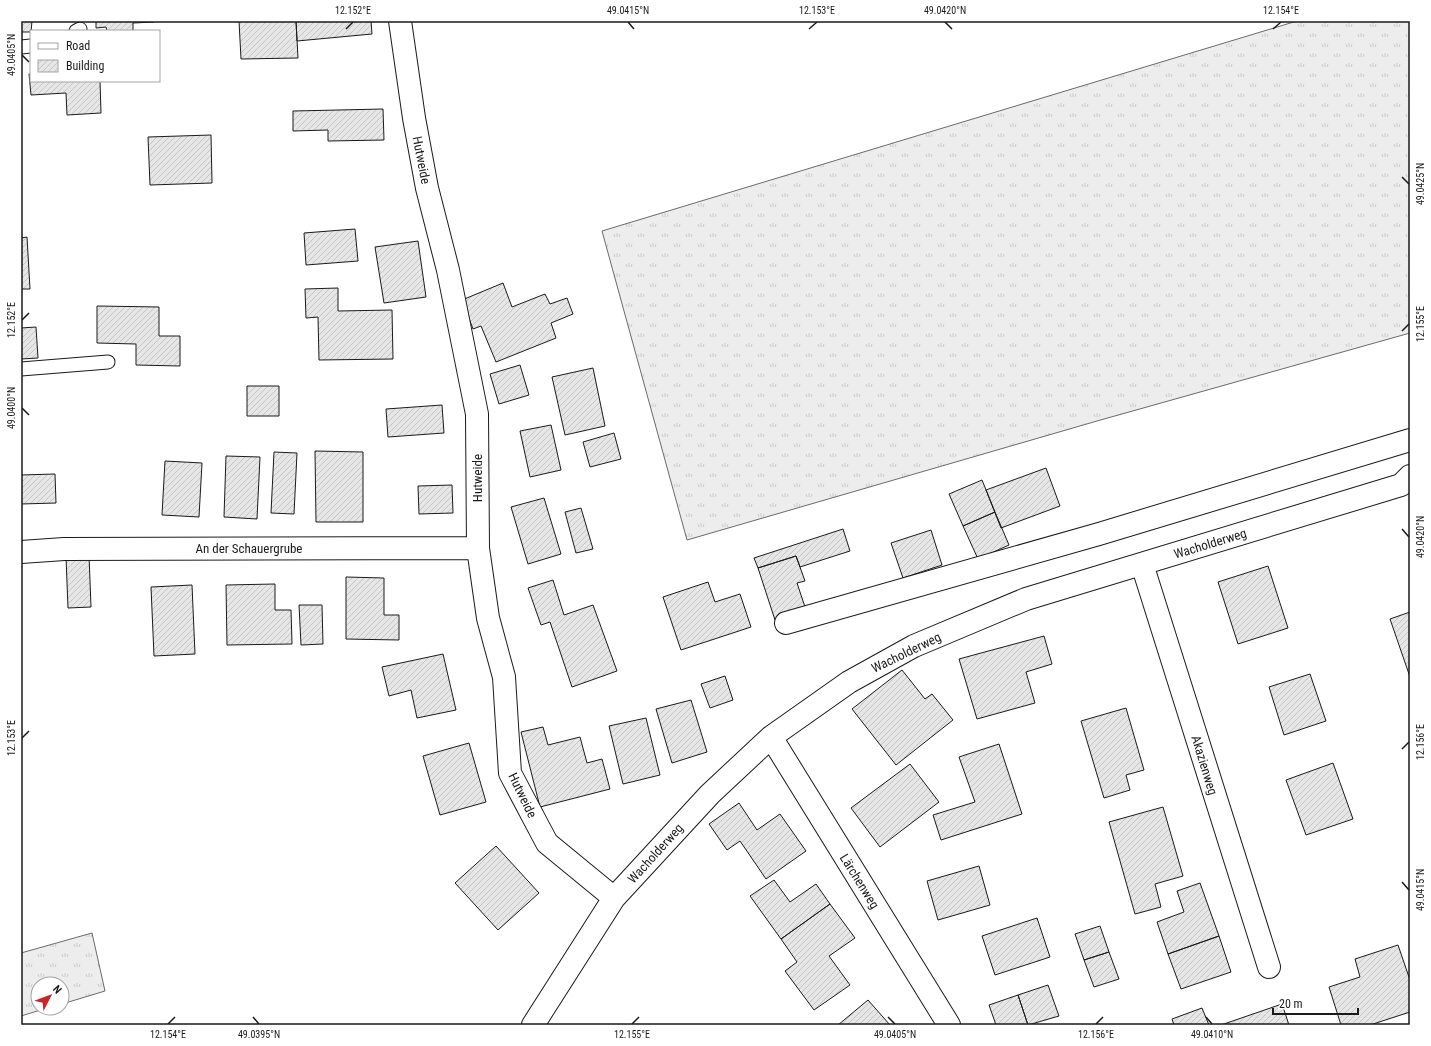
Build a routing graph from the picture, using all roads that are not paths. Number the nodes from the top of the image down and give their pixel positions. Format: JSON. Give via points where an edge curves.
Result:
{"nodes":[{"id":1,"x":400,"y":21,"type":"edge"},
{"id":2,"x":108,"y":362,"type":"dead end"},
{"id":3,"x":21,"y":369,"type":"edge"},
{"id":4,"x":1410,"y":440,"type":"edge"},
{"id":5,"x":1410,"y":476,"type":"edge"},
{"id":6,"x":478,"y":548,"type":"junction"},
{"id":7,"x":21,"y":552,"type":"edge"},
{"id":8,"x":1142,"y":564,"type":"junction"},
{"id":9,"x":786,"y":623,"type":"dead end"},
{"id":10,"x":771,"y":737,"type":"junction"},
{"id":11,"x":614,"y":898,"type":"junction"},
{"id":12,"x":1269,"y":967,"type":"dead end"},
{"id":13,"x":533,"y":1025,"type":"edge"},
{"id":14,"x":949,"y":1025,"type":"edge"}],
"edges":[{"from":1,"to":6,"type":"street","name":"Hutweide","via":[[427,188],[448,270],[476,414]]},
{"from":2,"to":3,"type":"lane"},
{"from":4,"to":9,"type":"street","via":[[1099,534]]},
{"from":5,"to":8,"type":"street","name":"Wacholderweg","via":[[1401,485]]},
{"from":6,"to":7,"type":"street","name":"An der Schauergrube","via":[[64,549]]},
{"from":6,"to":11,"type":"street","name":"Hutweide","via":[[488,618],[504,677],[510,773],[547,843]]},
{"from":8,"to":10,"type":"street","name":"Wacholderweg","via":[[1026,599],[914,646],[849,682]]},
{"from":8,"to":12,"type":"street","name":"Akazienweg"},
{"from":10,"to":11,"type":"street","name":"Wacholderweg","via":[[710,794]]},
{"from":10,"to":14,"type":"street","name":"Lärchenweg"},
{"from":11,"to":13,"type":"street","name":"Wacholderweg"}]}
